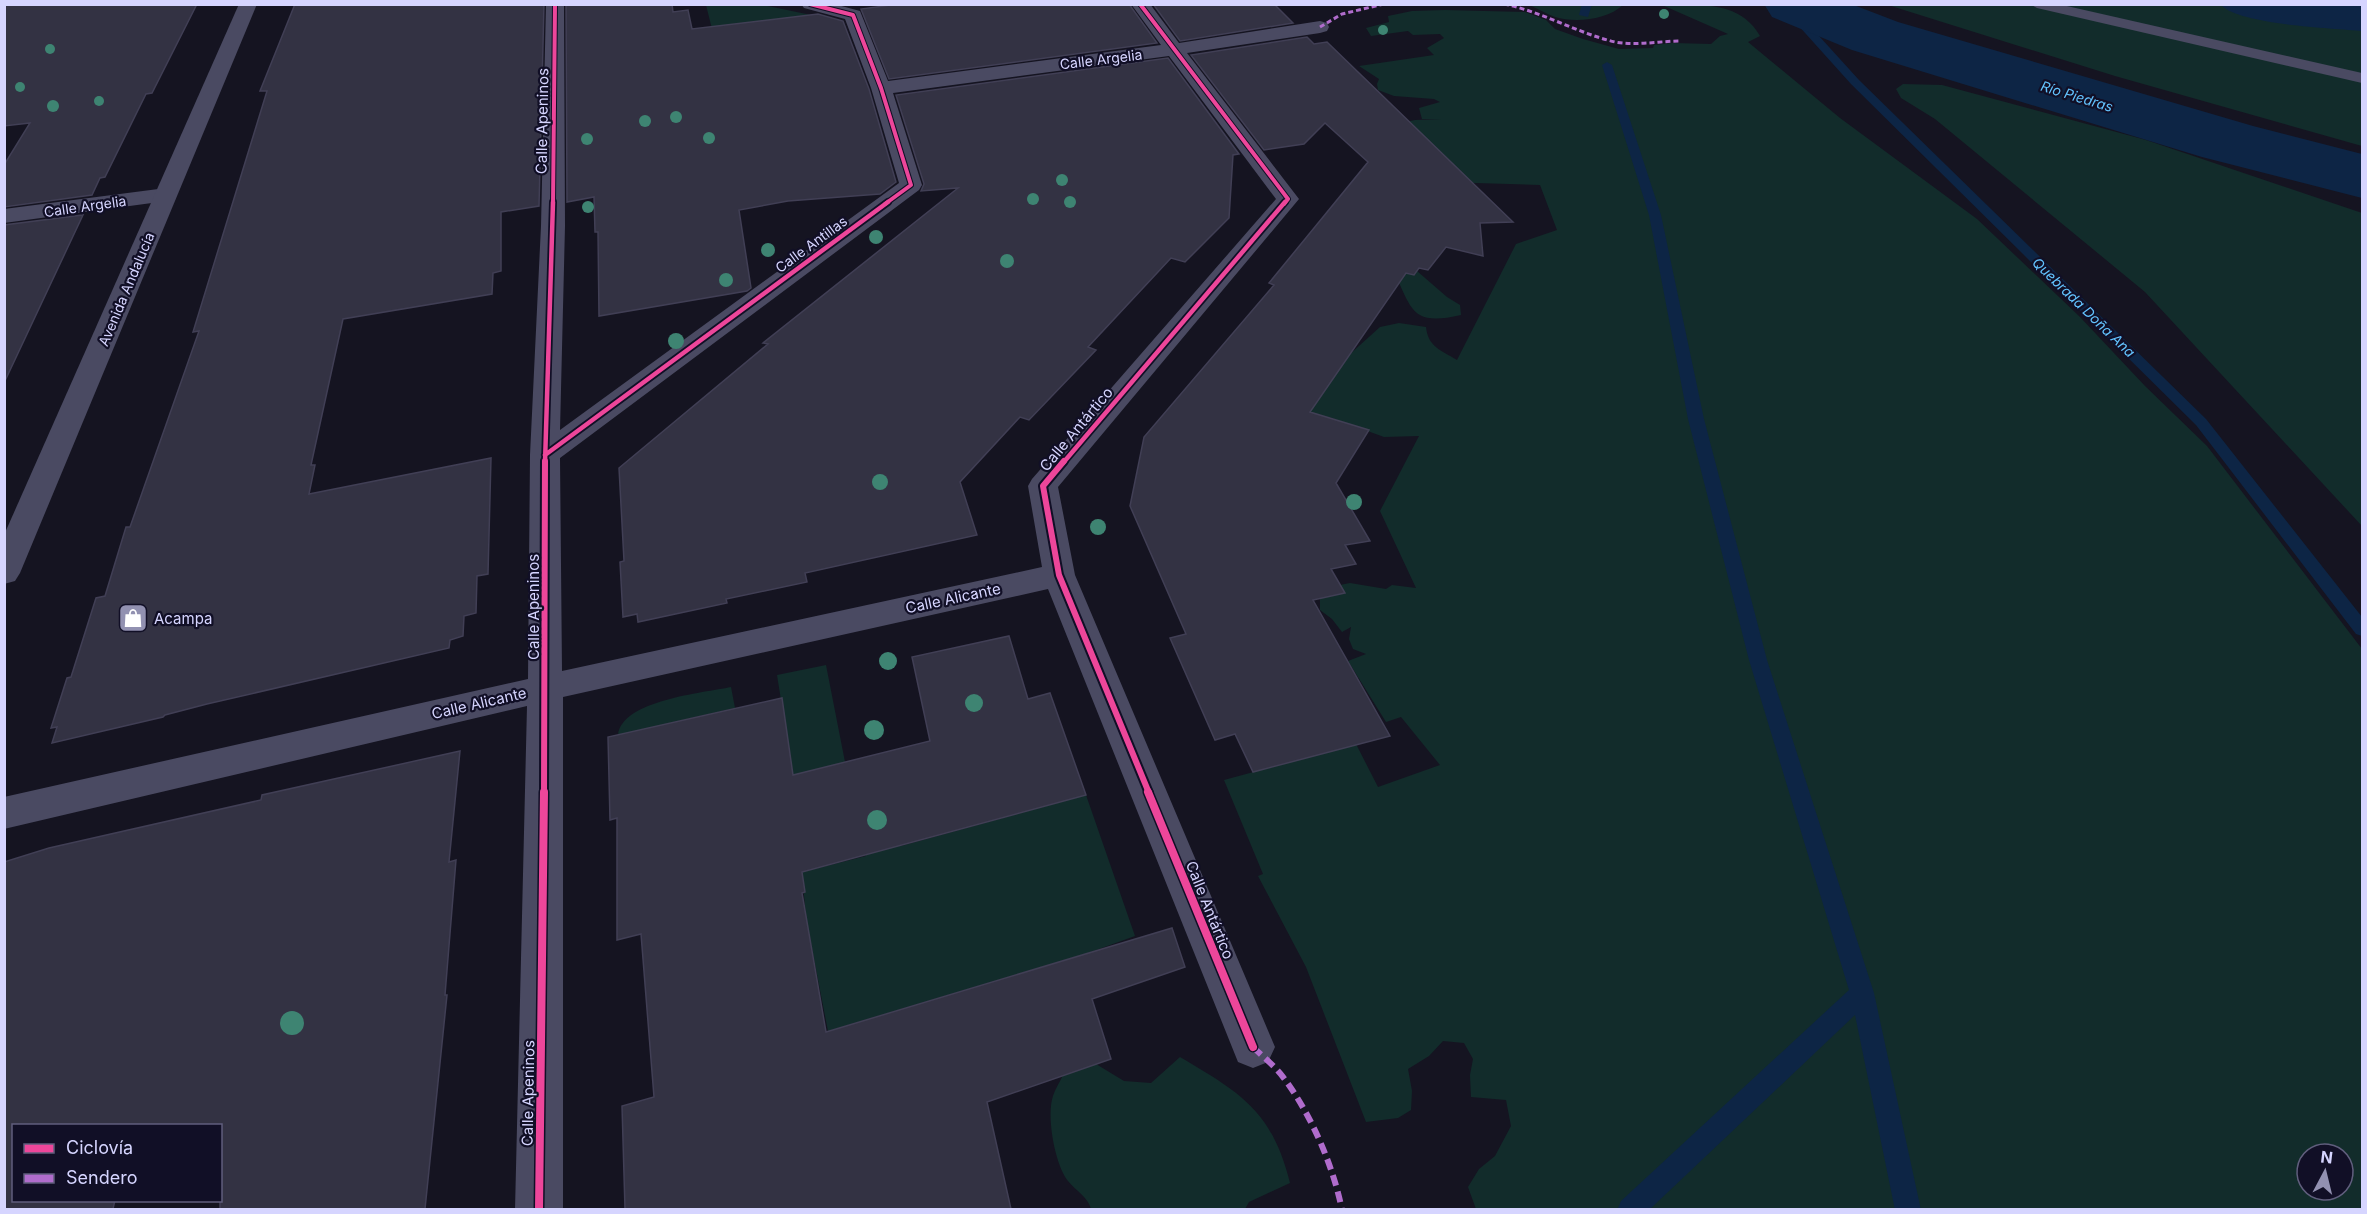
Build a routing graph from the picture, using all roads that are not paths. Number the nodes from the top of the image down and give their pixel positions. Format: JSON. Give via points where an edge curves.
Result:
{"nodes":[{"id":1,"x":248,"y":4,"type":"edge"},
{"id":2,"x":555,"y":4,"type":"edge"},
{"id":3,"x":810,"y":4,"type":"edge"},
{"id":4,"x":1140,"y":4,"type":"edge"},
{"id":5,"x":2037,"y":4,"type":"edge"},
{"id":6,"x":1320,"y":27,"type":"dead end"},
{"id":7,"x":1176,"y":49,"type":"junction"},
{"id":8,"x":2362,"y":78,"type":"edge"},
{"id":9,"x":881,"y":88,"type":"junction"},
{"id":10,"x":166,"y":195,"type":"junction"},
{"id":11,"x":4,"y":216,"type":"edge"},
{"id":12,"x":545,"y":455,"type":"junction"},
{"id":13,"x":4,"y":573,"type":"edge"},
{"id":14,"x":1059,"y":575,"type":"junction"},
{"id":15,"x":545,"y":688,"type":"junction"},
{"id":16,"x":4,"y":813,"type":"edge"},
{"id":17,"x":1253,"y":1047,"type":"dead end"},
{"id":18,"x":539,"y":1209,"type":"edge"}],
"edges":[{"from":1,"to":10,"type":"street","name":"Avenida Andalucía"},
{"from":2,"to":12,"type":"street","name":"Calle Apeninos"},
{"from":3,"to":9,"type":"street","name":"Calle Antillas","via":[[853,15]]},
{"from":4,"to":7,"type":"street","name":"Calle Antártico"},
{"from":5,"to":8,"type":"lane"},
{"from":6,"to":7,"type":"street","name":"Calle Argelia"},
{"from":7,"to":9,"type":"street","name":"Calle Argelia"},
{"from":7,"to":14,"type":"street","name":"Calle Antártico","via":[[1288,199],[1043,486]]},
{"from":9,"to":12,"type":"street","name":"Calle Antillas","via":[[911,185]]},
{"from":10,"to":11,"type":"street","name":"Calle Argelia"},
{"from":10,"to":13,"type":"street","name":"Avenida Andalucía"},
{"from":12,"to":15,"type":"street","name":"Calle Apeninos"},
{"from":14,"to":15,"type":"street","name":"Calle Alicante"},
{"from":14,"to":17,"type":"street","name":"Calle Antártico"},
{"from":15,"to":16,"type":"street","name":"Calle Alicante"},
{"from":15,"to":18,"type":"street","name":"Calle Apeninos"}]}
